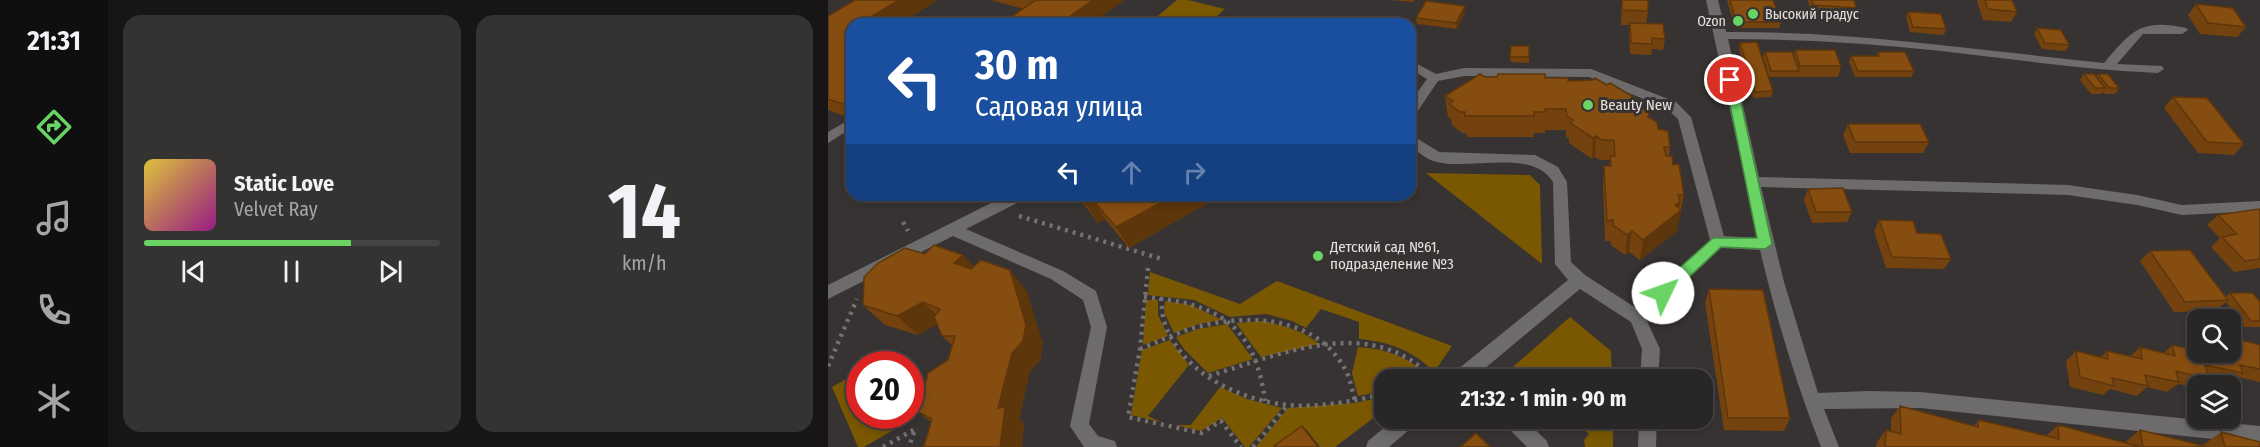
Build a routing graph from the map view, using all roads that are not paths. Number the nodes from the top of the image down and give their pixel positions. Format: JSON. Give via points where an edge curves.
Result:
{"nodes":[{"id":1,"x":1712,"y":0,"type":"edge"},
{"id":2,"x":2182,"y":30,"type":"dead end"},
{"id":3,"x":1722,"y":36,"type":"junction"},
{"id":4,"x":2107,"y":67,"type":"junction"},
{"id":5,"x":1416,"y":68,"type":"edge"},
{"id":6,"x":2158,"y":69,"type":"dead end"},
{"id":7,"x":1434,"y":78,"type":"junction"},
{"id":8,"x":1416,"y":104,"type":"edge"},
{"id":9,"x":846,"y":126,"type":"edge"},
{"id":10,"x":828,"y":138,"type":"edge"},
{"id":11,"x":1416,"y":143,"type":"edge"},
{"id":12,"x":1752,"y":182,"type":"junction"},
{"id":13,"x":1008,"y":201,"type":"edge"},
{"id":14,"x":2260,"y":206,"type":"edge"},
{"id":15,"x":952,"y":229,"type":"junction"},
{"id":16,"x":1718,"y":242,"type":"junction"},
{"id":17,"x":1765,"y":244,"type":"junction"},
{"id":18,"x":1579,"y":280,"type":"junction"},
{"id":19,"x":828,"y":292,"type":"edge"},
{"id":20,"x":1637,"y":317,"type":"junction"},
{"id":21,"x":1475,"y":369,"type":"edge"},
{"id":22,"x":1650,"y":369,"type":"edge"},
{"id":23,"x":1811,"y":402,"type":"junction"},
{"id":24,"x":1397,"y":429,"type":"edge"},
{"id":25,"x":1521,"y":429,"type":"edge"},
{"id":26,"x":1648,"y":429,"type":"edge"},
{"id":27,"x":2260,"y":435,"type":"edge"},
{"id":28,"x":1108,"y":447,"type":"edge"},
{"id":29,"x":1375,"y":447,"type":"edge"},
{"id":30,"x":1540,"y":447,"type":"edge"},
{"id":31,"x":1647,"y":447,"type":"edge"},
{"id":32,"x":1830,"y":447,"type":"edge"}],
"edges":[{"from":1,"to":3,"type":"street"},
{"from":2,"to":4,"type":"street","via":[[2141,31],[2132,36]]},
{"from":3,"to":4,"type":"street","via":[[1840,39]]},
{"from":3,"to":12,"type":"street"},
{"from":4,"to":6,"type":"street"},
{"from":5,"to":7,"type":"street"},
{"from":7,"to":8,"type":"street"},
{"from":7,"to":16,"type":"street","via":[[1464,72],[1591,73],[1671,105],[1684,117]]},
{"from":9,"to":10,"type":"street"},
{"from":11,"to":18,"type":"street","via":[[1436,157],[1535,160],[1553,171],[1560,182],[1563,264]]},
{"from":12,"to":14,"type":"street","via":[[2068,190],[2182,210]]},
{"from":12,"to":17,"type":"street"},
{"from":13,"to":15,"type":"street"},
{"from":15,"to":19,"type":"street"},
{"from":15,"to":28,"type":"street","via":[[1058,274],[1090,296],[1099,327],[1079,426],[1093,444]]},
{"from":16,"to":17,"type":"street"},
{"from":16,"to":20,"type":"street"},
{"from":17,"to":23,"type":"street"},
{"from":18,"to":20,"type":"street"},
{"from":18,"to":21,"type":"street"},
{"from":20,"to":22,"type":"street","via":[[1651,349]]},
{"from":23,"to":27,"type":"street","via":[[1920,400]]},
{"from":23,"to":32,"type":"street"},
{"from":24,"to":29,"type":"street"},
{"from":25,"to":30,"type":"street"},
{"from":26,"to":31,"type":"street"}]}
